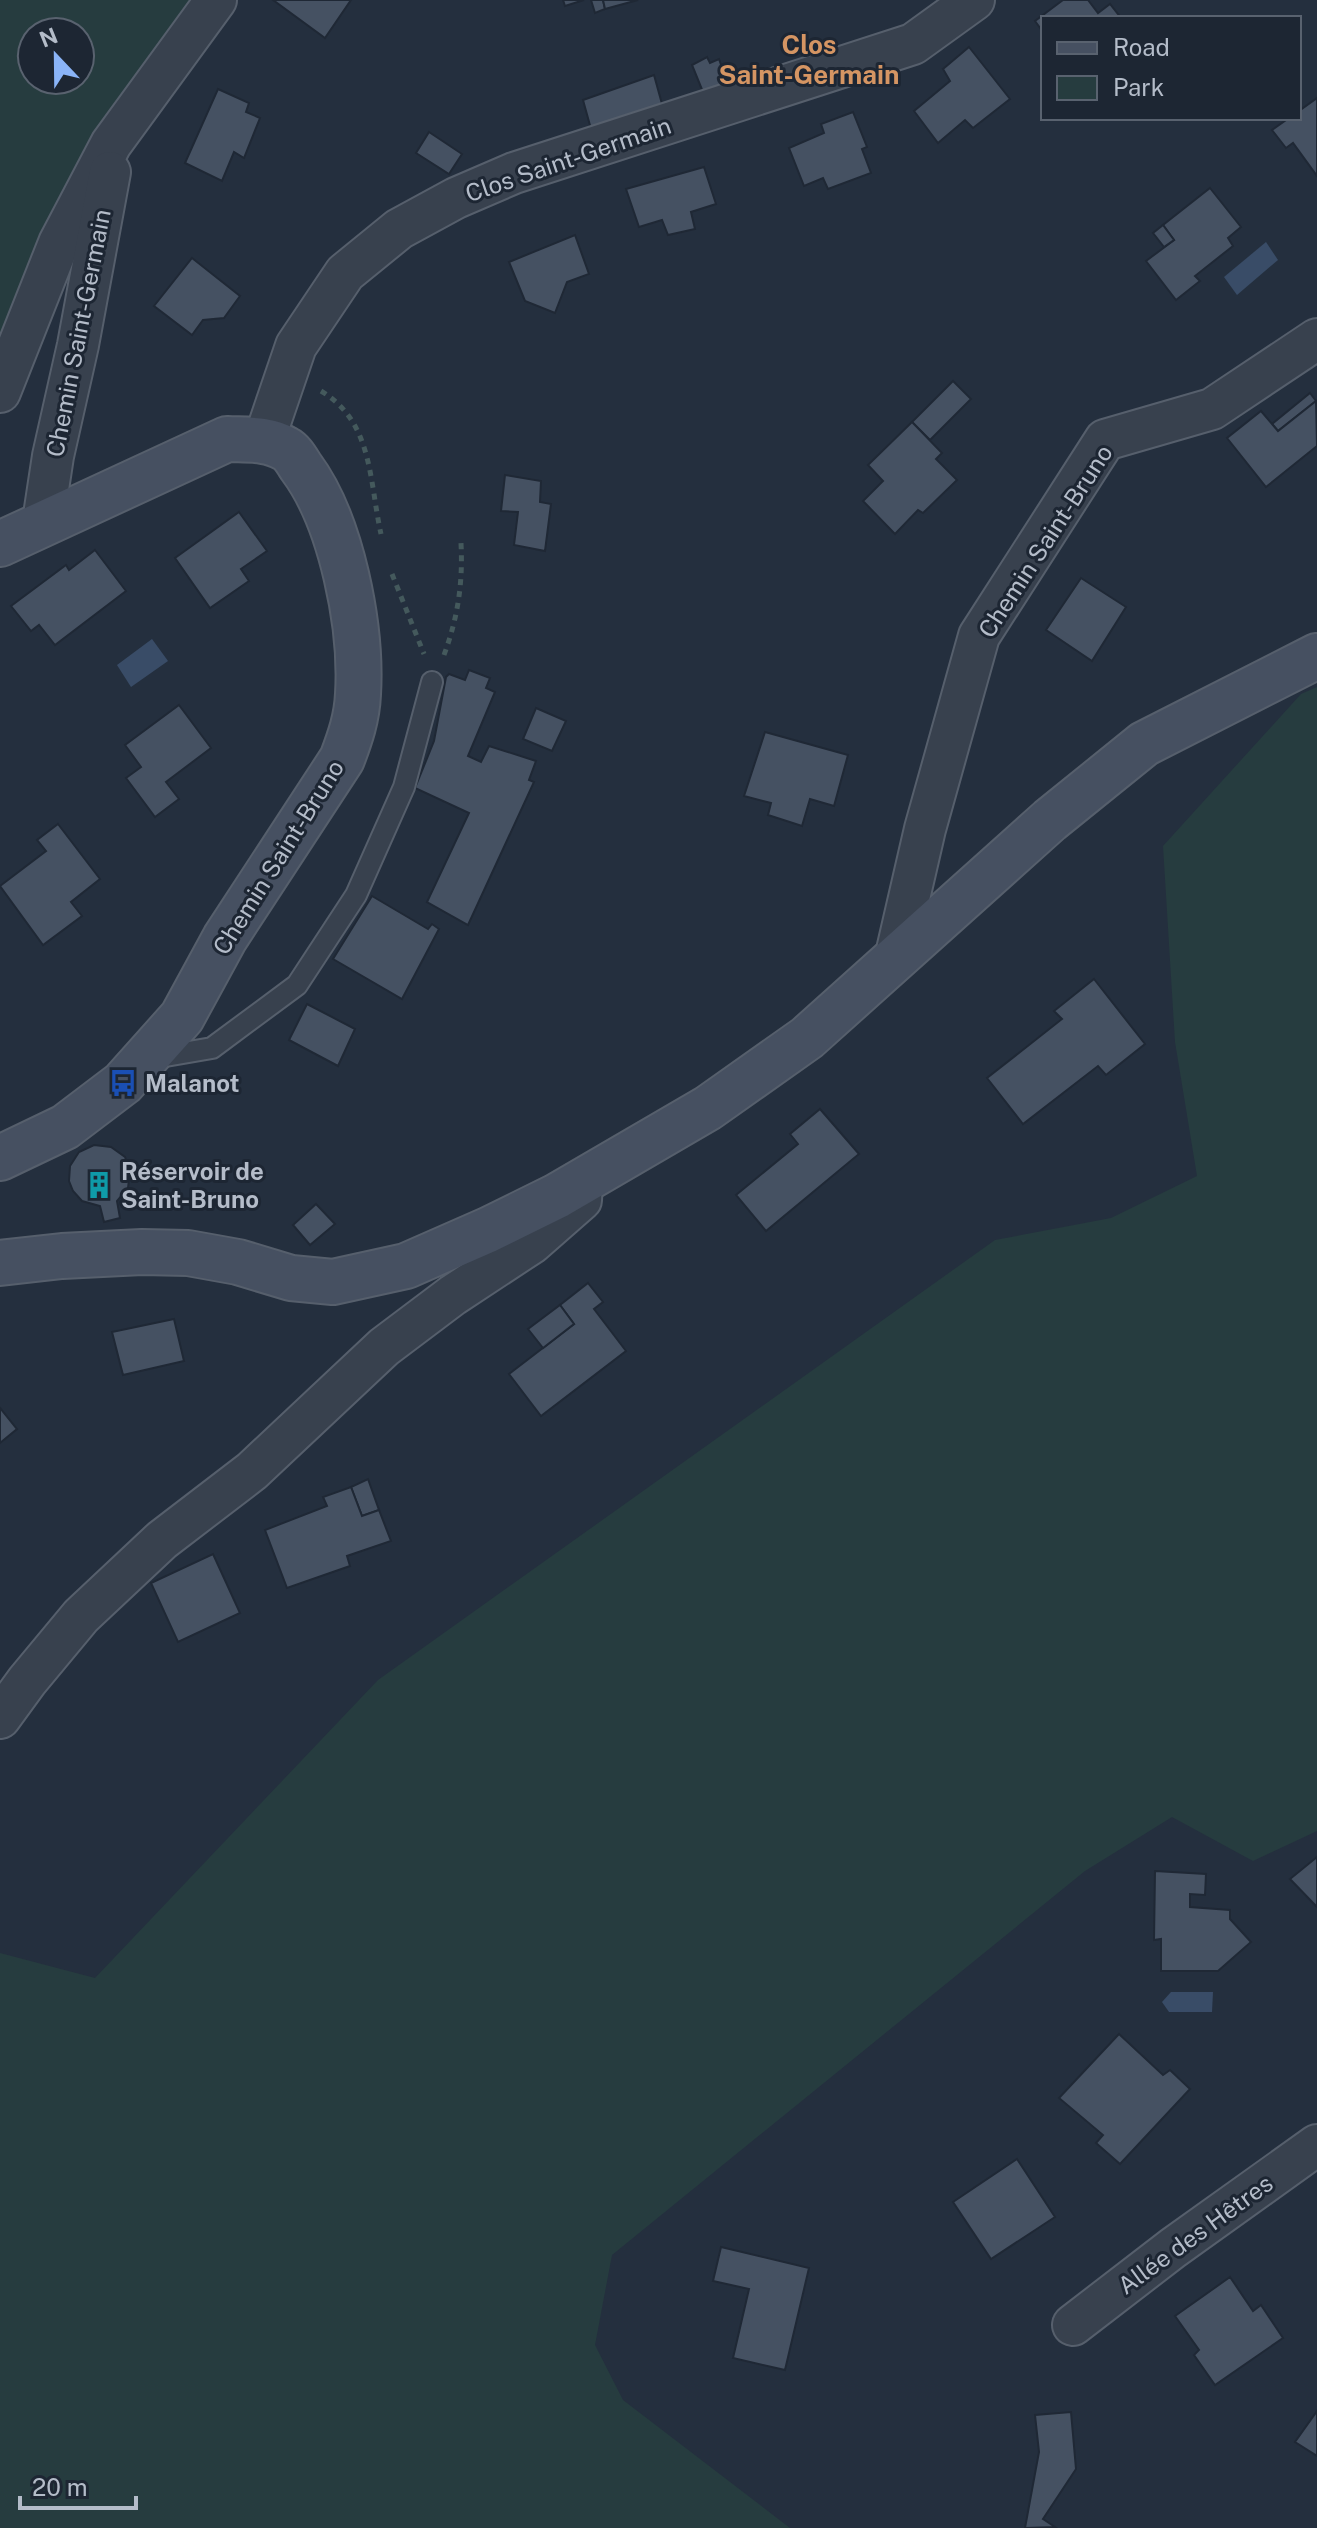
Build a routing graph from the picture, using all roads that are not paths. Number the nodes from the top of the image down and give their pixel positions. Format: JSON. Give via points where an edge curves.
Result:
{"nodes":[{"id":1,"x":216,"y":0,"type":"edge"},
{"id":2,"x":974,"y":0,"type":"edge"},
{"id":3,"x":111,"y":144,"type":"junction"},
{"id":4,"x":1317,"y":339,"type":"edge"},
{"id":5,"x":0,"y":392,"type":"edge"},
{"id":6,"x":264,"y":440,"type":"junction"},
{"id":7,"x":43,"y":522,"type":"junction"},
{"id":8,"x":0,"y":544,"type":"edge"},
{"id":9,"x":1317,"y":656,"type":"edge"},
{"id":10,"x":432,"y":682,"type":"road end"},
{"id":11,"x":895,"y":959,"type":"junction"},
{"id":12,"x":142,"y":1060,"type":"junction"},
{"id":13,"x":0,"y":1158,"type":"edge"},
{"id":14,"x":582,"y":1181,"type":"junction"},
{"id":15,"x":0,"y":1263,"type":"edge"},
{"id":16,"x":0,"y":1718,"type":"edge"},
{"id":17,"x":1317,"y":2145,"type":"edge"},
{"id":18,"x":1073,"y":2325,"type":"dead end"}],
"edges":[{"from":1,"to":3,"type":"street","name":"Chemin Saint-Germain"},
{"from":2,"to":6,"type":"street","name":"Clos Saint-Germain","via":[[913,44],[514,173],[399,229],[345,273],[296,346]]},
{"from":3,"to":5,"type":"street","name":"Chemin Saint-Germain","via":[[59,243]]},
{"from":3,"to":7,"type":"street","name":"Chemin Saint-Germain"},
{"from":4,"to":11,"type":"street","name":"Chemin Saint-Bruno","via":[[1212,409],[1105,440],[979,636]]},
{"from":6,"to":7,"type":"street","via":[[227,439]]},
{"from":6,"to":12,"type":"street","name":"Chemin Saint-Bruno","via":[[289,450],[308,476],[342,557],[356,630],[354,727],[342,759],[225,938],[182,1017]]},
{"from":7,"to":8,"type":"street"},
{"from":9,"to":11,"type":"street","via":[[1144,744]]},
{"from":10,"to":12,"type":"lane","via":[[404,787],[356,895],[297,985],[212,1048]]},
{"from":11,"to":14,"type":"street","via":[[794,1047],[708,1108]]},
{"from":12,"to":13,"type":"street","name":"Chemin Saint-Bruno","via":[[123,1083],[65,1127]]},
{"from":14,"to":15,"type":"street","via":[[406,1266],[333,1282],[291,1278],[188,1253]]},
{"from":14,"to":16,"type":"street","via":[[581,1200],[532,1243],[384,1347],[252,1471],[162,1540],[81,1616]]},
{"from":17,"to":18,"type":"street","name":"Allée des Hêtres"}]}
